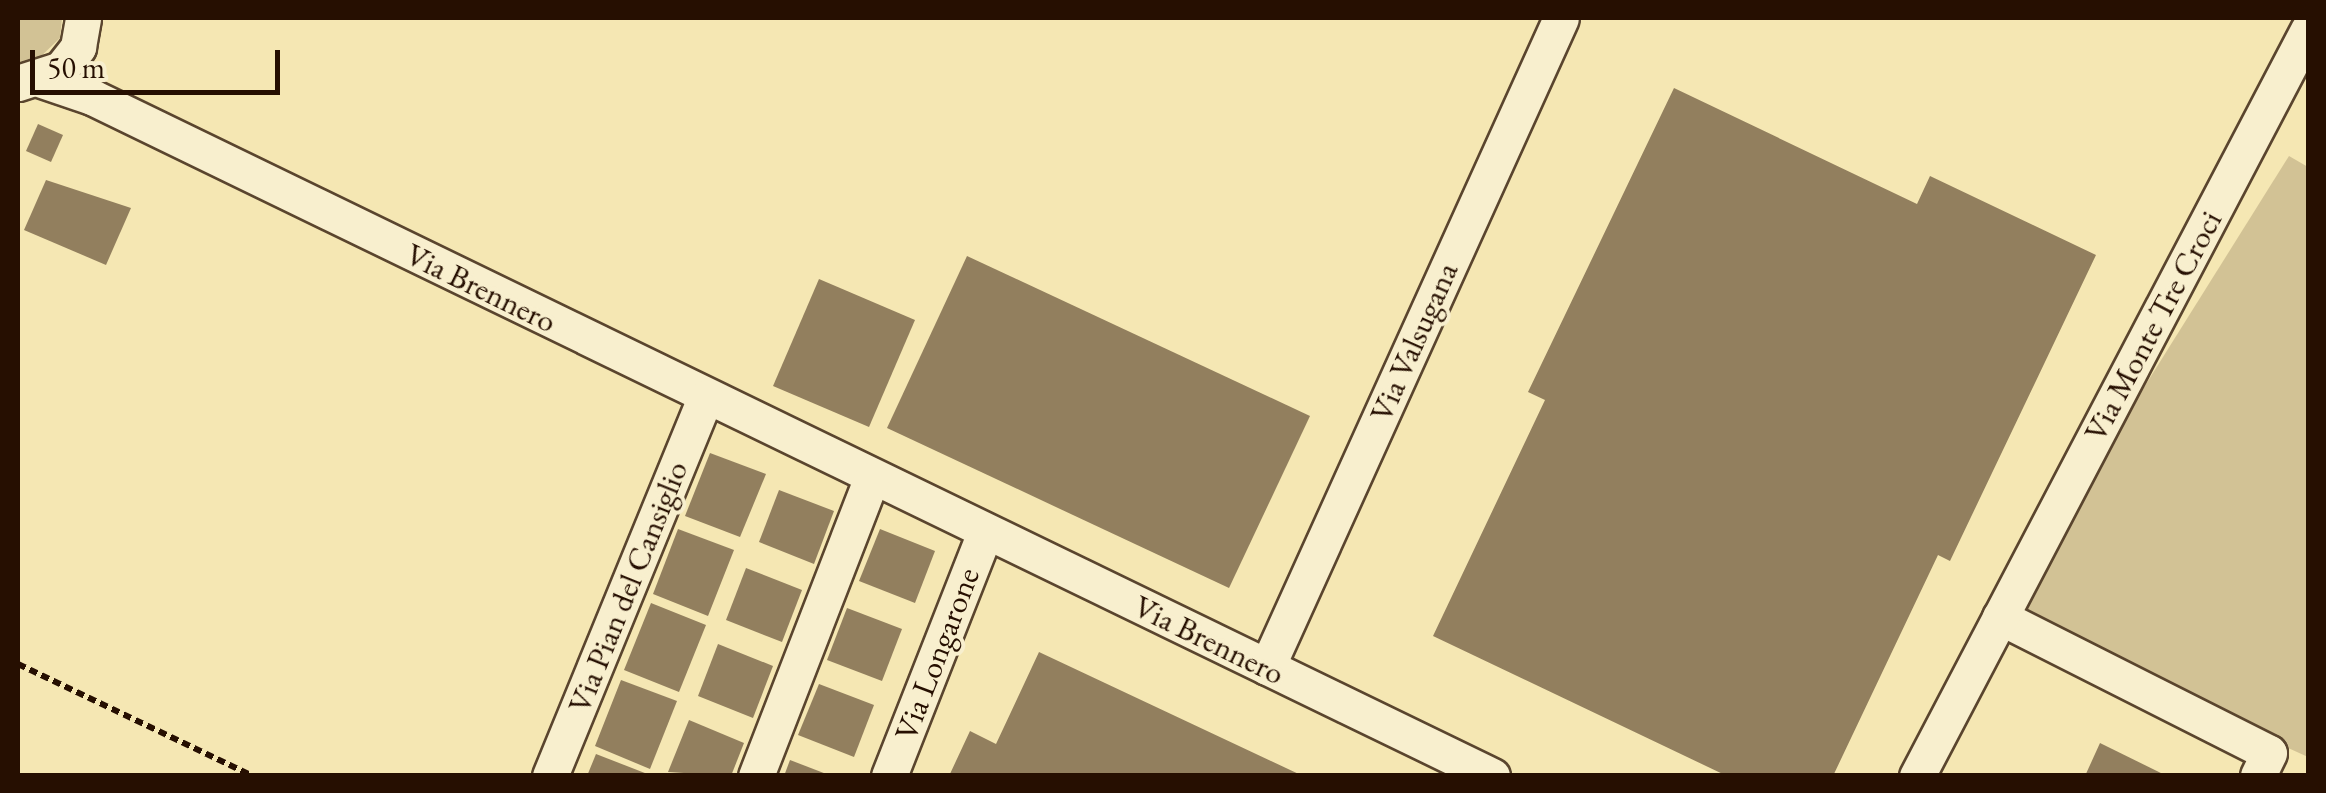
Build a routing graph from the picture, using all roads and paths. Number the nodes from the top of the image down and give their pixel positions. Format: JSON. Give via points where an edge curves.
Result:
{"nodes":[{"id":1,"x":1561,"y":18,"type":"edge"},
{"id":2,"x":83,"y":21,"type":"edge"},
{"id":3,"x":2308,"y":33,"type":"edge"},
{"id":4,"x":30,"y":82,"type":"edge"},
{"id":5,"x":92,"y":97,"type":"junction"},
{"id":6,"x":705,"y":398,"type":"junction"},
{"id":7,"x":871,"y":479,"type":"junction"},
{"id":8,"x":985,"y":532,"type":"junction"},
{"id":9,"x":2000,"y":617,"type":"junction"},
{"id":10,"x":18,"y":664,"type":"edge"},
{"id":11,"x":1267,"y":668,"type":"junction"},
{"id":12,"x":252,"y":776,"type":"edge"},
{"id":13,"x":550,"y":776,"type":"edge"},
{"id":14,"x":756,"y":776,"type":"edge"},
{"id":15,"x":889,"y":776,"type":"edge"},
{"id":16,"x":1492,"y":776,"type":"edge"},
{"id":17,"x":1917,"y":776,"type":"edge"},
{"id":18,"x":2258,"y":776,"type":"edge"}],
"edges":[{"from":1,"to":11,"type":"street","name":"Via Valsugana"},
{"from":2,"to":4,"type":"street","via":[[78,47]]},
{"from":2,"to":5,"type":"street"},
{"from":3,"to":9,"type":"street","name":"Via Monte Tre Croci"},
{"from":4,"to":5,"type":"street","name":"Via Brennero"},
{"from":5,"to":6,"type":"street","name":"Via Brennero"},
{"from":6,"to":7,"type":"street","name":"Via Brennero"},
{"from":6,"to":13,"type":"street","name":"Via Pian del Cansiglio"},
{"from":7,"to":8,"type":"street","name":"Via Brennero"},
{"from":7,"to":14,"type":"street"},
{"from":8,"to":11,"type":"street","name":"Via Brennero"},
{"from":8,"to":15,"type":"street","name":"Via Longarone"},
{"from":9,"to":17,"type":"street","name":"Via Monte Tre Croci"},
{"from":9,"to":18,"type":"street","via":[[2269,753]]},
{"from":10,"to":12,"type":"path"},
{"from":11,"to":16,"type":"street","name":"Via Brennero"}]}
